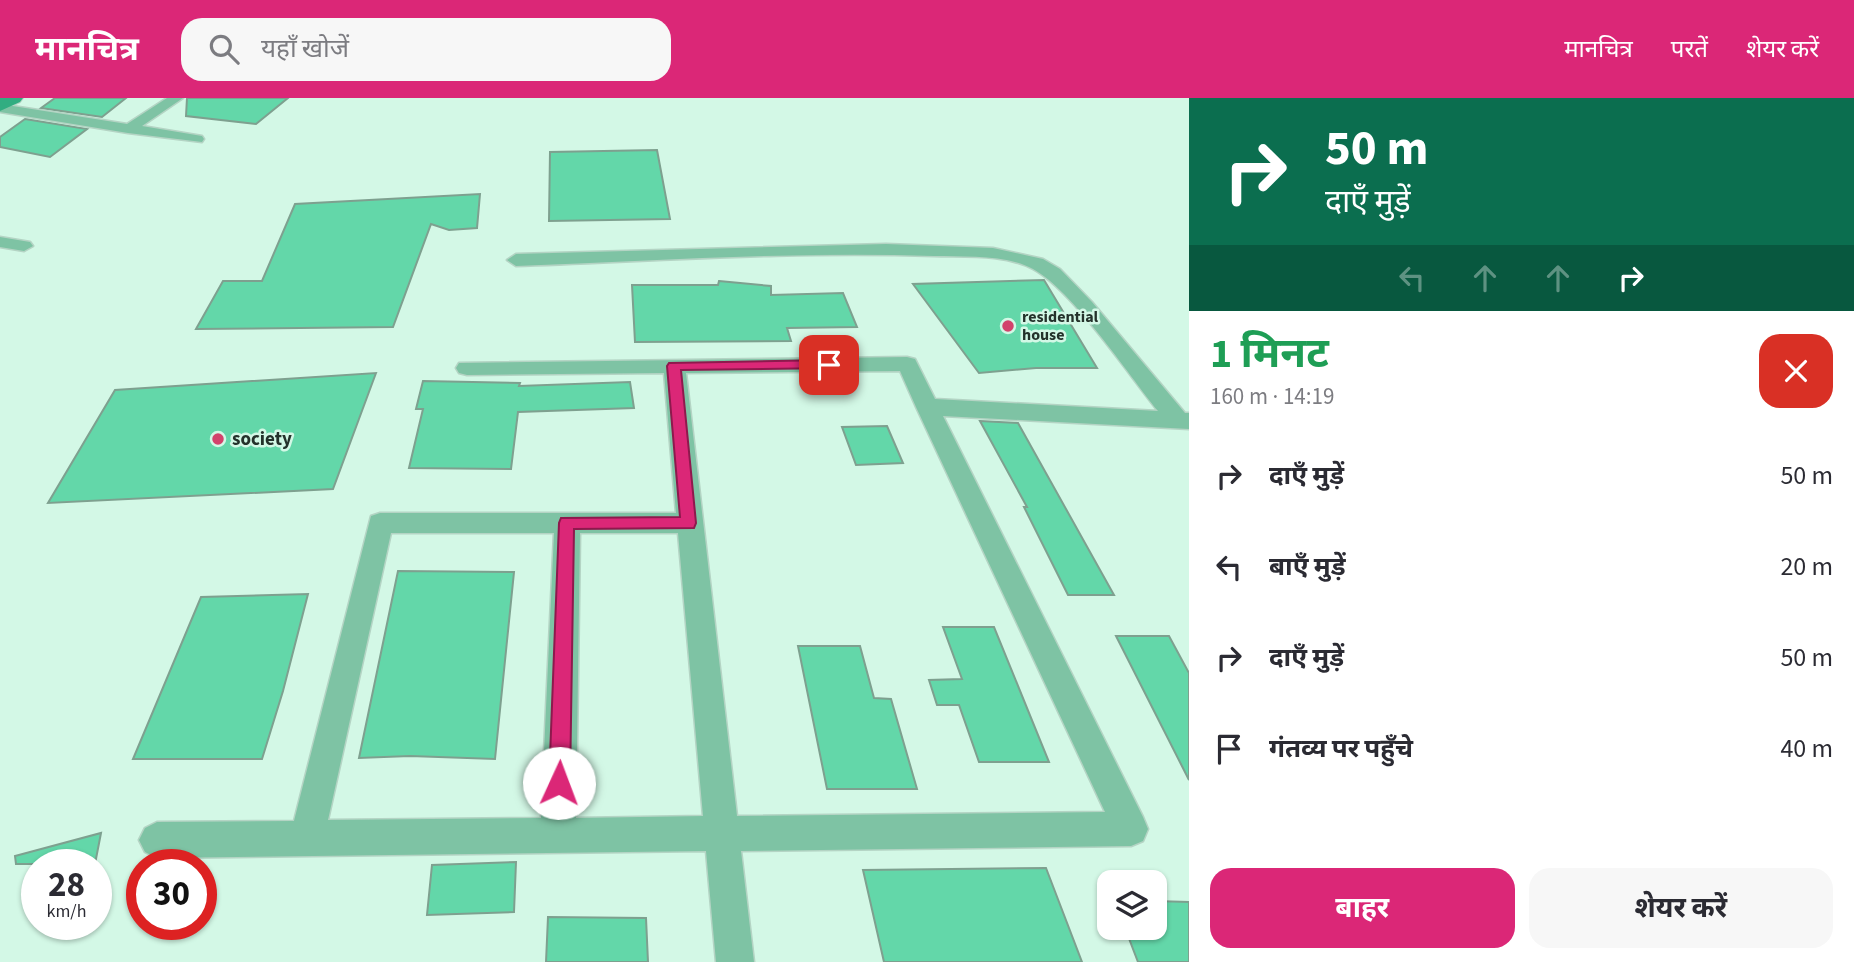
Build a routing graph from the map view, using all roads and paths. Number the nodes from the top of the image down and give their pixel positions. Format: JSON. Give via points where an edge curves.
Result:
{"nodes":[{"id":1,"x":12,"y":98,"type":"edge"},
{"id":2,"x":176,"y":98,"type":"edge"},
{"id":3,"x":0,"y":106,"type":"edge"},
{"id":4,"x":128,"y":129,"type":"junction"},
{"id":5,"x":197,"y":139,"type":"dead end"},
{"id":6,"x":0,"y":242,"type":"edge"},
{"id":7,"x":24,"y":246,"type":"dead end"},
{"id":8,"x":516,"y":260,"type":"dead end"},
{"id":9,"x":674,"y":366,"type":"junction"},
{"id":10,"x":467,"y":368,"type":"dead end"},
{"id":11,"x":927,"y":407,"type":"junction"},
{"id":12,"x":1184,"y":421,"type":"edge"},
{"id":13,"x":567,"y":523,"type":"junction"},
{"id":14,"x":688,"y":523,"type":"junction"},
{"id":15,"x":722,"y":832,"type":"junction"},
{"id":16,"x":558,"y":835,"type":"junction"},
{"id":17,"x":307,"y":838,"type":"junction"},
{"id":18,"x":156,"y":840,"type":"dead end"},
{"id":19,"x":735,"y":962,"type":"edge"}],
"edges":[{"from":1,"to":3,"type":"street"},
{"from":2,"to":4,"type":"street"},
{"from":3,"to":4,"type":"street"},
{"from":4,"to":5,"type":"street"},
{"from":6,"to":7,"type":"street"},
{"from":8,"to":12,"type":"street","via":[[886,249],[993,254],[1036,263],[1053,273],[1085,306]]},
{"from":9,"to":10,"type":"street"},
{"from":9,"to":11,"type":"street","via":[[907,364]]},
{"from":9,"to":14,"type":"street"},
{"from":11,"to":12,"type":"street"},
{"from":11,"to":15,"type":"street","via":[[1131,829]]},
{"from":13,"to":14,"type":"street"},
{"from":13,"to":16,"type":"street"},
{"from":13,"to":17,"type":"street","via":[[380,523]]},
{"from":14,"to":15,"type":"street"},
{"from":15,"to":16,"type":"street"},
{"from":15,"to":19,"type":"street"},
{"from":16,"to":17,"type":"street"},
{"from":17,"to":18,"type":"street"}]}
